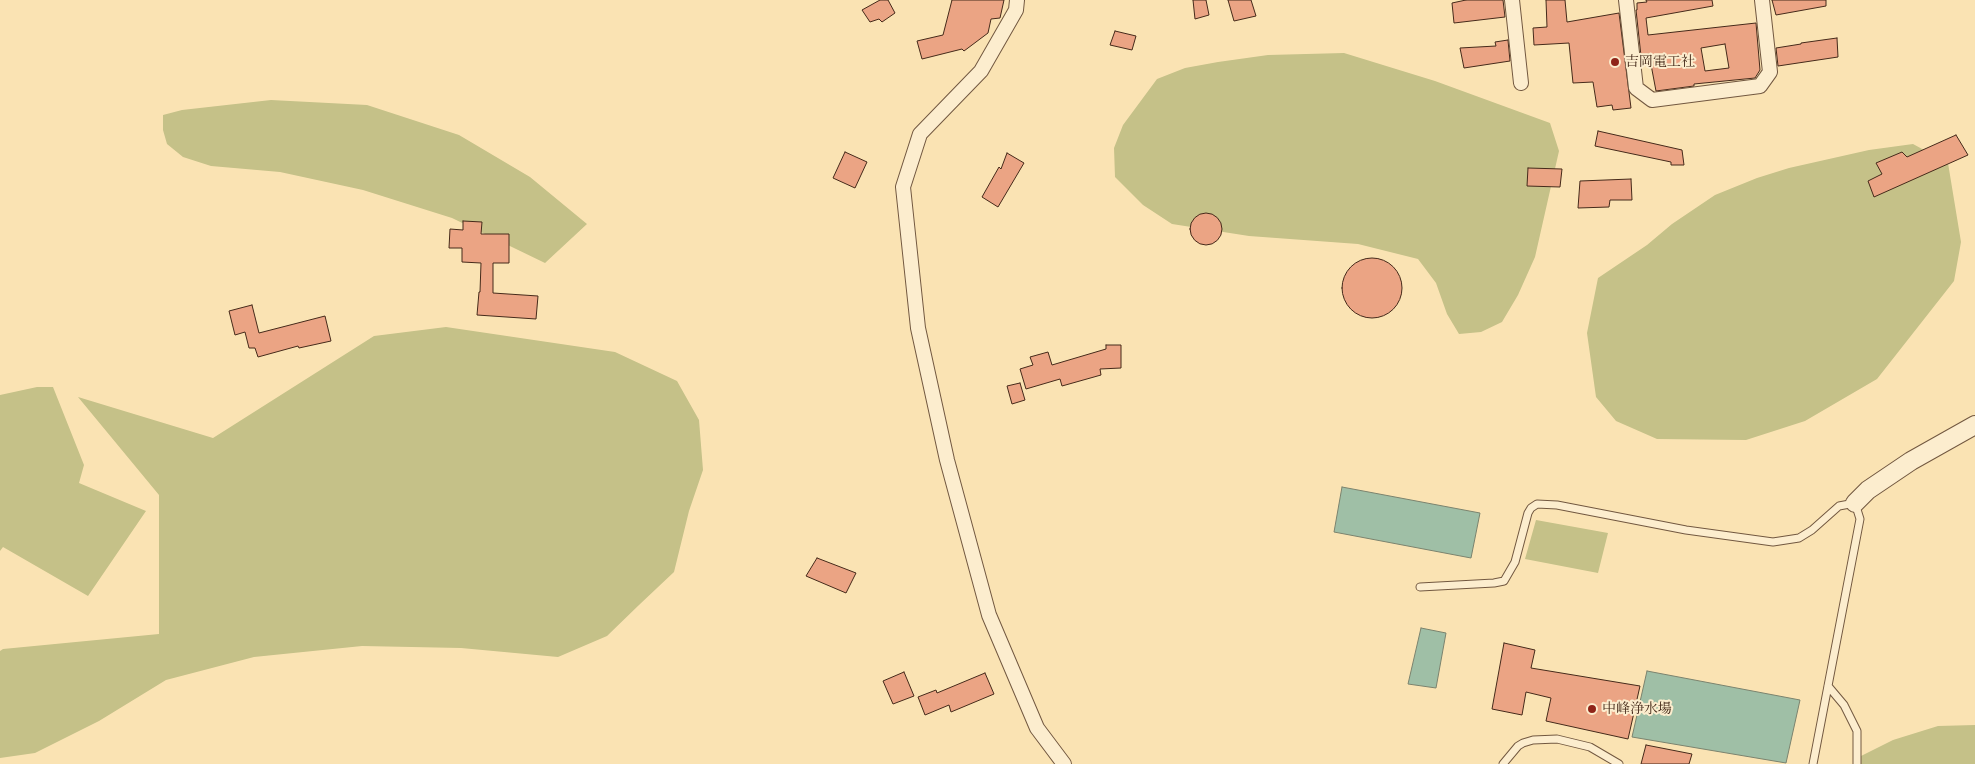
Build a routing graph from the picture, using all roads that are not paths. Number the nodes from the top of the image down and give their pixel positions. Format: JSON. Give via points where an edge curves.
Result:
{"nodes":[{"id":1,"x":1017,"y":0,"type":"edge"},
{"id":2,"x":1512,"y":0,"type":"edge"},
{"id":3,"x":1626,"y":0,"type":"edge"},
{"id":4,"x":1762,"y":0,"type":"edge"},
{"id":5,"x":1521,"y":83,"type":"dead end"},
{"id":6,"x":1975,"y":425,"type":"edge"},
{"id":7,"x":1855,"y":503,"type":"junction"},
{"id":8,"x":1420,"y":586,"type":"dead end"},
{"id":9,"x":1828,"y":686,"type":"junction"},
{"id":10,"x":1064,"y":764,"type":"edge"},
{"id":11,"x":1503,"y":764,"type":"edge"},
{"id":12,"x":1619,"y":764,"type":"edge"},
{"id":13,"x":1813,"y":764,"type":"edge"},
{"id":14,"x":1857,"y":764,"type":"edge"}],
"edges":[{"from":1,"to":10,"type":"street","via":[[1016,10],[981,71],[920,134],[903,186],[918,328],[947,460],[990,615],[1037,728]]},
{"from":2,"to":5,"type":"street"},
{"from":3,"to":4,"type":"street","via":[[1636,88],[1652,100],[1760,86],[1770,72]]},
{"from":6,"to":7,"type":"street","via":[[1904,466],[1868,490]]},
{"from":7,"to":8,"type":"lane","via":[[1838,506],[1799,538],[1773,542],[1537,504],[1528,513],[1515,562],[1504,580],[1494,584]]},
{"from":7,"to":9,"type":"lane","via":[[1860,519]]},
{"from":9,"to":13,"type":"lane"},
{"from":9,"to":14,"type":"lane","via":[[1844,705],[1857,730]]},
{"from":11,"to":12,"type":"lane","via":[[1523,743],[1547,739],[1590,747]]}]}
